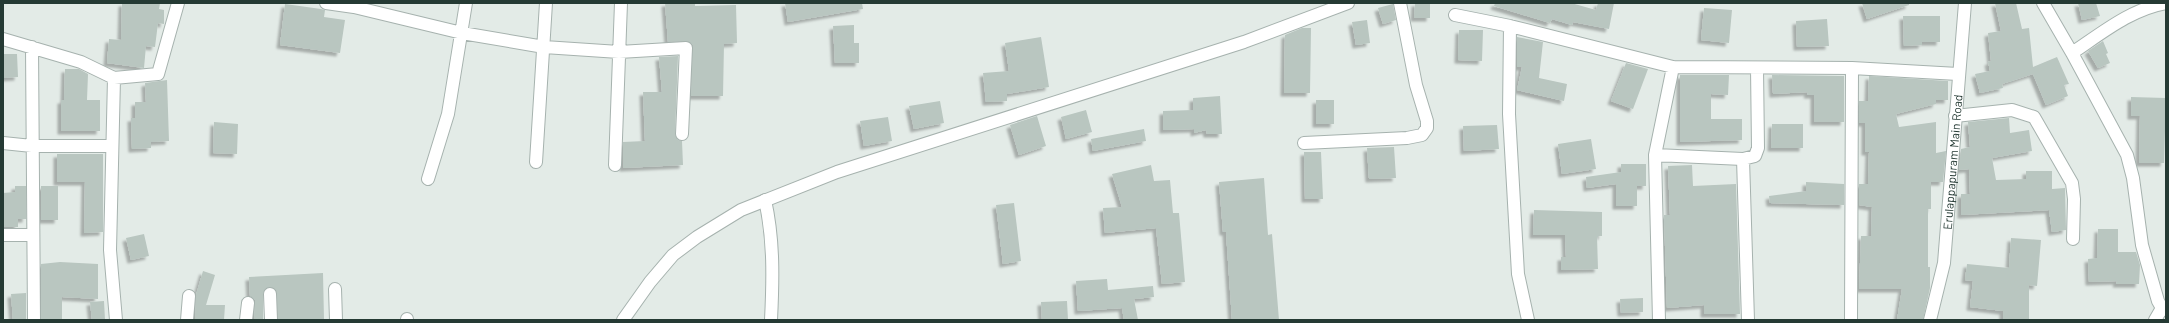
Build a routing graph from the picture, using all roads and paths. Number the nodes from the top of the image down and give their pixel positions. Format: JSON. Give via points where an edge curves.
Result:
{"nodes":[{"id":1,"x":178,"y":3,"type":"edge"},
{"id":2,"x":326,"y":3,"type":"edge"},
{"id":3,"x":466,"y":3,"type":"edge"},
{"id":4,"x":546,"y":3,"type":"edge"},
{"id":5,"x":621,"y":3,"type":"edge"},
{"id":6,"x":1348,"y":3,"type":"edge"},
{"id":7,"x":1400,"y":3,"type":"edge"},
{"id":8,"x":1965,"y":3,"type":"edge"},
{"id":9,"x":2043,"y":3,"type":"edge"},
{"id":10,"x":2166,"y":3,"type":"edge"},
{"id":11,"x":1455,"y":15,"type":"dead end"},
{"id":12,"x":1510,"y":26,"type":"junction"},
{"id":13,"x":462,"y":33,"type":"junction"},
{"id":14,"x":3,"y":39,"type":"edge"},
{"id":15,"x":32,"y":47,"type":"junction"},
{"id":16,"x":544,"y":47,"type":"junction"},
{"id":17,"x":619,"y":52,"type":"junction"},
{"id":18,"x":2072,"y":53,"type":"junction"},
{"id":19,"x":1673,"y":67,"type":"junction"},
{"id":20,"x":1757,"y":68,"type":"junction"},
{"id":21,"x":1852,"y":68,"type":"junction"},
{"id":22,"x":1958,"y":74,"type":"junction"},
{"id":23,"x":114,"y":78,"type":"junction"},
{"id":24,"x":1955,"y":116,"type":"junction"},
{"id":25,"x":682,"y":134,"type":"dead end"},
{"id":26,"x":3,"y":143,"type":"edge"},
{"id":27,"x":1304,"y":143,"type":"dead end"},
{"id":28,"x":32,"y":146,"type":"junction"},
{"id":29,"x":112,"y":146,"type":"junction"},
{"id":30,"x":1655,"y":155,"type":"junction"},
{"id":31,"x":1744,"y":159,"type":"junction"},
{"id":32,"x":536,"y":162,"type":"dead end"},
{"id":33,"x":615,"y":165,"type":"dead end"},
{"id":34,"x":428,"y":179,"type":"dead end"},
{"id":35,"x":765,"y":200,"type":"junction"},
{"id":36,"x":3,"y":235,"type":"edge"},
{"id":37,"x":32,"y":235,"type":"junction"},
{"id":38,"x":2073,"y":239,"type":"dead end"},
{"id":39,"x":335,"y":289,"type":"dead end"},
{"id":40,"x":270,"y":294,"type":"dead end"},
{"id":41,"x":189,"y":296,"type":"dead end"},
{"id":42,"x":248,"y":303,"type":"dead end"},
{"id":43,"x":2164,"y":309,"type":"edge"},
{"id":44,"x":34,"y":320,"type":"edge"},
{"id":45,"x":116,"y":320,"type":"edge"},
{"id":46,"x":187,"y":320,"type":"edge"},
{"id":47,"x":246,"y":320,"type":"edge"},
{"id":48,"x":270,"y":320,"type":"edge"},
{"id":49,"x":336,"y":320,"type":"edge"},
{"id":50,"x":623,"y":320,"type":"edge"},
{"id":51,"x":771,"y":320,"type":"edge"},
{"id":52,"x":1528,"y":320,"type":"edge"},
{"id":53,"x":1659,"y":320,"type":"edge"},
{"id":54,"x":1748,"y":320,"type":"edge"},
{"id":55,"x":1851,"y":320,"type":"edge"},
{"id":56,"x":1930,"y":320,"type":"edge"},
{"id":57,"x":2155,"y":320,"type":"edge"}],
"edges":[{"from":1,"to":23,"type":"street","via":[[158,74]]},
{"from":2,"to":13,"type":"street","via":[[354,7]]},
{"from":3,"to":13,"type":"street"},
{"from":4,"to":16,"type":"street"},
{"from":5,"to":17,"type":"street"},
{"from":6,"to":35,"type":"street","via":[[1244,42],[837,172]]},
{"from":7,"to":27,"type":"street","via":[[1416,85],[1426,118],[1425,131],[1421,136],[1407,138]]},
{"from":8,"to":22,"type":"street","name":"Erulappapuram Main Road"},
{"from":9,"to":18,"type":"street"},
{"from":10,"to":18,"type":"street","via":[[2143,8]]},
{"from":11,"to":12,"type":"street"},
{"from":12,"to":19,"type":"street"},
{"from":12,"to":52,"type":"street","via":[[1509,114],[1518,274]]},
{"from":13,"to":16,"type":"street"},
{"from":13,"to":34,"type":"street","via":[[448,114]]},
{"from":14,"to":15,"type":"street"},
{"from":15,"to":23,"type":"street","via":[[81,62]]},
{"from":15,"to":28,"type":"street"},
{"from":16,"to":17,"type":"street"},
{"from":16,"to":32,"type":"street"},
{"from":17,"to":25,"type":"street","via":[[686,48]]},
{"from":17,"to":33,"type":"street"},
{"from":18,"to":43,"type":"street","via":[[2127,155],[2133,178],[2142,244],[2158,301]]},
{"from":19,"to":20,"type":"street"},
{"from":19,"to":30,"type":"street"},
{"from":20,"to":21,"type":"street"},
{"from":20,"to":31,"type":"street","via":[[1758,153],[1753,158]]},
{"from":21,"to":22,"type":"street"},
{"from":21,"to":55,"type":"street"},
{"from":22,"to":24,"type":"street","name":"Erulappapuram Main Road"},
{"from":23,"to":29,"type":"street"},
{"from":24,"to":38,"type":"street","via":[[2012,110],[2034,117],[2072,183]]},
{"from":24,"to":56,"type":"street","name":"Erulappapuram Main Road","via":[[1944,263]]},
{"from":26,"to":28,"type":"street"},
{"from":28,"to":29,"type":"street"},
{"from":28,"to":37,"type":"street"},
{"from":29,"to":45,"type":"street","via":[[110,250]]},
{"from":30,"to":31,"type":"street"},
{"from":30,"to":53,"type":"street"},
{"from":31,"to":54,"type":"street"},
{"from":35,"to":50,"type":"street","via":[[740,210],[674,255],[650,282]]},
{"from":35,"to":51,"type":"street","via":[[772,253]]},
{"from":36,"to":37,"type":"street"},
{"from":37,"to":44,"type":"street"},
{"from":39,"to":49,"type":"street"},
{"from":40,"to":48,"type":"street"},
{"from":41,"to":46,"type":"street"},
{"from":42,"to":47,"type":"street"},
{"from":43,"to":57,"type":"street"}]}
